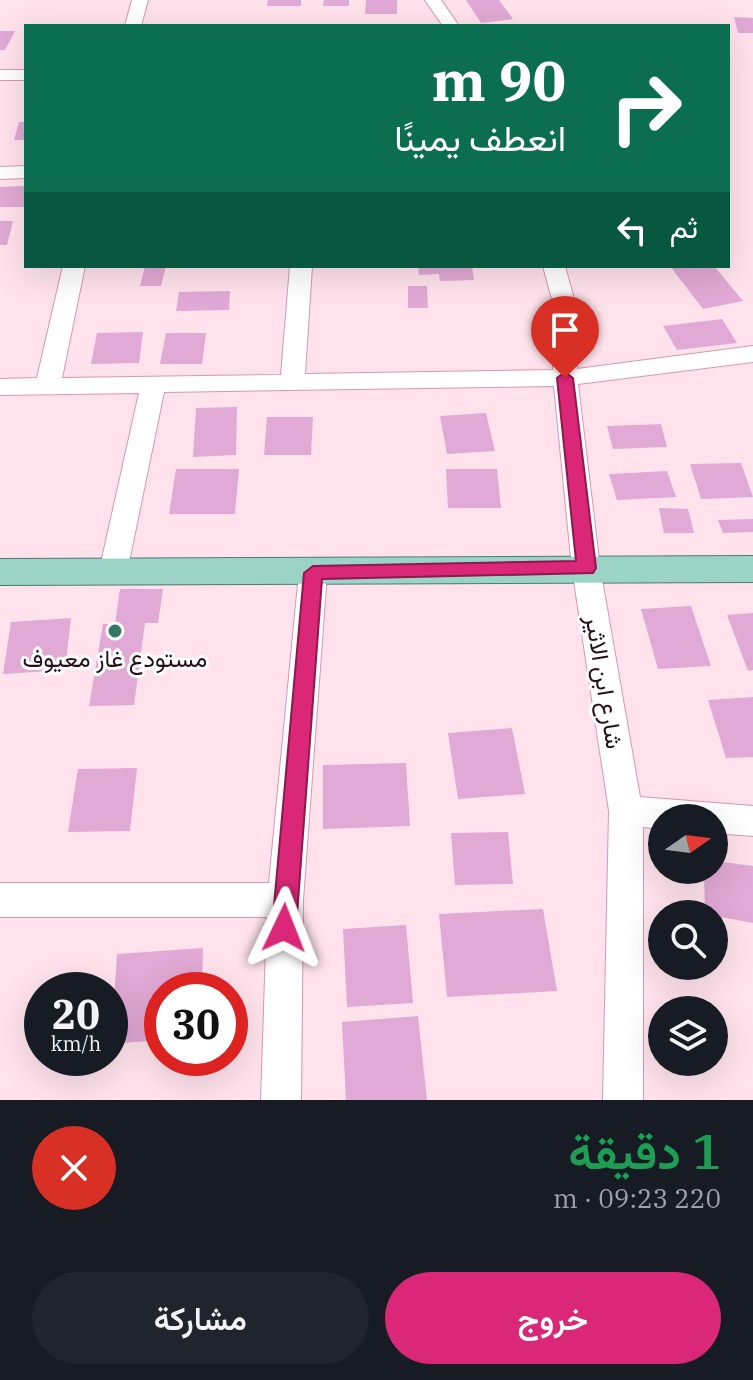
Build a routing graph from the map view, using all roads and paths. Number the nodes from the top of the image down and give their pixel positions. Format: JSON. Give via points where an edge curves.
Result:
{"nodes":[{"id":1,"x":140,"y":0,"type":"edge"},
{"id":2,"x":433,"y":0,"type":"edge"},
{"id":3,"x":134,"y":24,"type":"edge"},
{"id":4,"x":450,"y":24,"type":"edge"},
{"id":5,"x":0,"y":75,"type":"edge"},
{"id":6,"x":24,"y":75,"type":"edge"},
{"id":7,"x":24,"y":172,"type":"edge"},
{"id":8,"x":0,"y":173,"type":"edge"},
{"id":9,"x":74,"y":268,"type":"edge"},
{"id":10,"x":301,"y":268,"type":"edge"},
{"id":11,"x":555,"y":268,"type":"edge"},
{"id":12,"x":753,"y":354,"type":"edge"},
{"id":13,"x":565,"y":378,"type":"junction"},
{"id":14,"x":292,"y":383,"type":"junction"},
{"id":15,"x":153,"y":385,"type":"junction"},
{"id":16,"x":48,"y":386,"type":"junction"},
{"id":17,"x":0,"y":387,"type":"edge"},
{"id":18,"x":586,"y":568,"type":"junction"},
{"id":19,"x":753,"y":569,"type":"edge"},
{"id":20,"x":0,"y":572,"type":"edge"},
{"id":21,"x":113,"y":572,"type":"junction"},
{"id":22,"x":313,"y":573,"type":"junction"},
{"id":23,"x":626,"y":811,"type":"junction"},
{"id":24,"x":648,"y":813,"type":"edge"},
{"id":25,"x":728,"y":819,"type":"edge"},
{"id":26,"x":753,"y":821,"type":"edge"},
{"id":27,"x":0,"y":900,"type":"edge"},
{"id":28,"x":285,"y":900,"type":"junction"},
{"id":29,"x":281,"y":1100,"type":"edge"},
{"id":30,"x":623,"y":1100,"type":"edge"}],
"edges":[{"from":1,"to":3,"type":"street"},
{"from":2,"to":4,"type":"street"},
{"from":5,"to":6,"type":"street"},
{"from":7,"to":8,"type":"street"},
{"from":9,"to":16,"type":"street"},
{"from":10,"to":14,"type":"street"},
{"from":11,"to":13,"type":"street","name":"شارع ابن الاثير","via":[[565,307]]},
{"from":12,"to":13,"type":"street"},
{"from":13,"to":14,"type":"street"},
{"from":13,"to":18,"type":"street","name":"شارع ابن الاثير"},
{"from":14,"to":15,"type":"street"},
{"from":15,"to":16,"type":"street"},
{"from":15,"to":21,"type":"street"},
{"from":16,"to":17,"type":"street"},
{"from":18,"to":19,"type":"main road"},
{"from":18,"to":22,"type":"main road"},
{"from":18,"to":23,"type":"street","name":"شارع ابن الاثير"},
{"from":20,"to":21,"type":"main road"},
{"from":21,"to":22,"type":"main road"},
{"from":22,"to":28,"type":"street"},
{"from":23,"to":24,"type":"street"},
{"from":23,"to":30,"type":"street","name":"شارع ابن الاثير"},
{"from":25,"to":26,"type":"street"},
{"from":27,"to":28,"type":"street"},
{"from":28,"to":29,"type":"street"}]}
